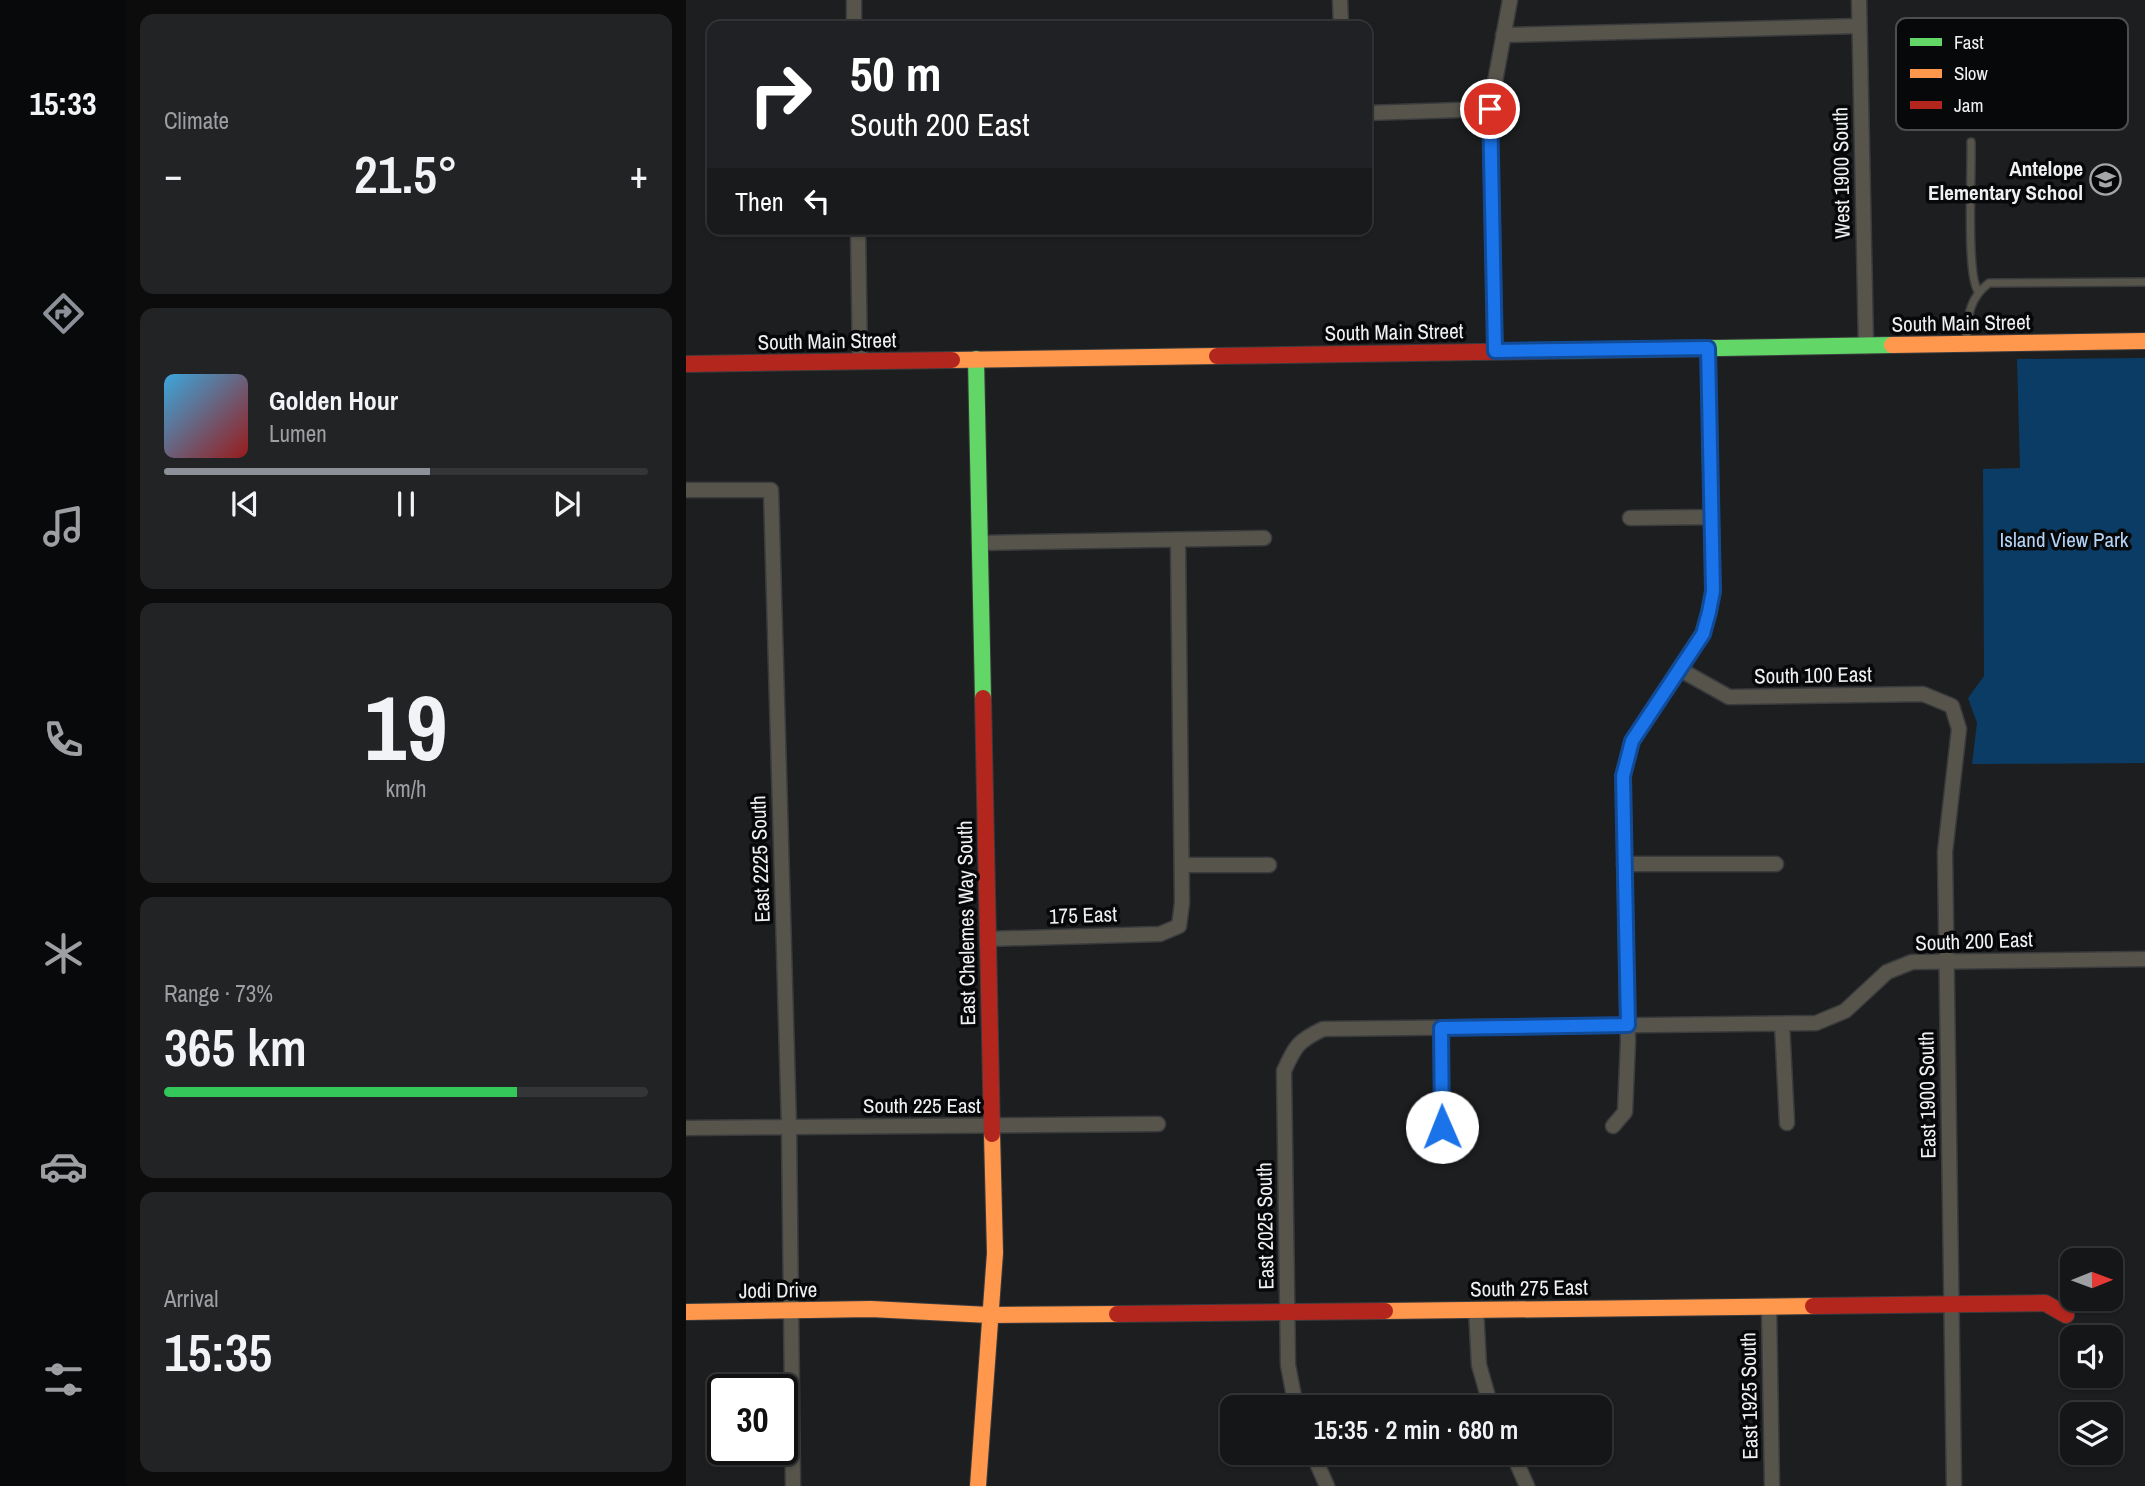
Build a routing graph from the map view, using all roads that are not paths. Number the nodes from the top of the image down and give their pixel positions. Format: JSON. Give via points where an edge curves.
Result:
{"nodes":[{"id":1,"x":854,"y":0,"type":"edge"},
{"id":2,"x":1340,"y":0,"type":"edge"},
{"id":3,"x":1510,"y":0,"type":"edge"},
{"id":4,"x":1858,"y":0,"type":"edge"},
{"id":5,"x":854,"y":21,"type":"edge"},
{"id":6,"x":1341,"y":21,"type":"edge"},
{"id":7,"x":1859,"y":26,"type":"junction"},
{"id":8,"x":1503,"y":35,"type":"junction"},
{"id":9,"x":1490,"y":109,"type":"junction"},
{"id":10,"x":1372,"y":113,"type":"edge"},
{"id":11,"x":1971,"y":142,"type":"dead end"},
{"id":12,"x":858,"y":235,"type":"edge"},
{"id":13,"x":2145,"y":282,"type":"edge"},
{"id":14,"x":1978,"y":291,"type":"junction"},
{"id":15,"x":2145,"y":341,"type":"edge"},
{"id":16,"x":1965,"y":344,"type":"junction"},
{"id":17,"x":1866,"y":346,"type":"junction"},
{"id":18,"x":1708,"y":348,"type":"junction"},
{"id":19,"x":1495,"y":351,"type":"junction"},
{"id":20,"x":976,"y":359,"type":"junction"},
{"id":21,"x":860,"y":361,"type":"junction"},
{"id":22,"x":686,"y":364,"type":"edge"},
{"id":23,"x":686,"y":490,"type":"edge"},
{"id":24,"x":1711,"y":517,"type":"junction"},
{"id":25,"x":1630,"y":518,"type":"dead end"},
{"id":26,"x":1265,"y":538,"type":"dead end"},
{"id":27,"x":1178,"y":541,"type":"junction"},
{"id":28,"x":979,"y":543,"type":"junction"},
{"id":29,"x":1679,"y":669,"type":"junction"},
{"id":30,"x":1952,"y":706,"type":"joint"},
{"id":31,"x":1624,"y":864,"type":"junction"},
{"id":32,"x":1776,"y":864,"type":"dead end"},
{"id":33,"x":1182,"y":865,"type":"junction"},
{"id":34,"x":1269,"y":865,"type":"dead end"},
{"id":35,"x":988,"y":939,"type":"junction"},
{"id":36,"x":2145,"y":959,"type":"edge"},
{"id":37,"x":1946,"y":961,"type":"junction"},
{"id":38,"x":1782,"y":1024,"type":"junction"},
{"id":39,"x":1628,"y":1025,"type":"junction"},
{"id":40,"x":1441,"y":1028,"type":"junction"},
{"id":41,"x":1295,"y":1045,"type":"joint"},
{"id":42,"x":1787,"y":1123,"type":"dead end"},
{"id":43,"x":1158,"y":1124,"type":"dead end"},
{"id":44,"x":991,"y":1126,"type":"junction"},
{"id":45,"x":1613,"y":1126,"type":"dead end"},
{"id":46,"x":789,"y":1127,"type":"junction"},
{"id":47,"x":1442,"y":1127,"type":"dead end"},
{"id":48,"x":686,"y":1128,"type":"edge"},
{"id":49,"x":1951,"y":1304,"type":"junction"},
{"id":50,"x":1769,"y":1306,"type":"junction"},
{"id":51,"x":1476,"y":1309,"type":"junction"},
{"id":52,"x":790,"y":1310,"type":"junction"},
{"id":53,"x":686,"y":1312,"type":"edge"},
{"id":54,"x":1287,"y":1312,"type":"junction"},
{"id":55,"x":989,"y":1315,"type":"junction"},
{"id":56,"x":2066,"y":1315,"type":"dead end"},
{"id":57,"x":1294,"y":1395,"type":"edge"},
{"id":58,"x":1488,"y":1395,"type":"edge"},
{"id":59,"x":1318,"y":1465,"type":"edge"},
{"id":60,"x":1518,"y":1465,"type":"edge"},
{"id":61,"x":793,"y":1486,"type":"edge"},
{"id":62,"x":978,"y":1486,"type":"edge"},
{"id":63,"x":1327,"y":1486,"type":"edge"},
{"id":64,"x":1527,"y":1486,"type":"edge"},
{"id":65,"x":1772,"y":1486,"type":"edge"},
{"id":66,"x":1954,"y":1486,"type":"edge"}],
"edges":[{"from":1,"to":5,"type":"street"},
{"from":2,"to":6,"type":"street"},
{"from":3,"to":8,"type":"street"},
{"from":4,"to":7,"type":"street","name":"West 1900 South"},
{"from":7,"to":8,"type":"street"},
{"from":7,"to":17,"type":"street","name":"West 1900 South"},
{"from":8,"to":9,"type":"street"},
{"from":9,"to":10,"type":"street"},
{"from":9,"to":19,"type":"street"},
{"from":11,"to":14,"type":"lane","via":[[1971,256]]},
{"from":12,"to":21,"type":"street"},
{"from":13,"to":14,"type":"lane","via":[[1989,283]]},
{"from":14,"to":16,"type":"lane","via":[[1970,304]]},
{"from":15,"to":16,"type":"street","name":"South Main Street"},
{"from":16,"to":17,"type":"street","name":"South Main Street"},
{"from":17,"to":18,"type":"street","name":"South Main Street"},
{"from":18,"to":19,"type":"street","name":"South Main Street"},
{"from":18,"to":24,"type":"street"},
{"from":19,"to":20,"type":"street","name":"South Main Street"},
{"from":20,"to":21,"type":"street","name":"South Main Street"},
{"from":20,"to":28,"type":"street","name":"East Chelemes Way South"},
{"from":21,"to":22,"type":"street","name":"South Main Street"},
{"from":23,"to":46,"type":"street","name":"East 2225 South","via":[[771,490]]},
{"from":24,"to":25,"type":"street"},
{"from":24,"to":29,"type":"street","via":[[1713,591],[1709,612],[1703,634]]},
{"from":26,"to":27,"type":"street"},
{"from":27,"to":28,"type":"street"},
{"from":27,"to":33,"type":"street"},
{"from":28,"to":35,"type":"street","name":"East Chelemes Way South"},
{"from":29,"to":30,"type":"street","name":"South 100 East","via":[[1729,697],[1923,694]]},
{"from":29,"to":31,"type":"street","via":[[1632,741],[1623,776]]},
{"from":30,"to":37,"type":"street","name":"East 1900 South","via":[[1959,729],[1945,852]]},
{"from":31,"to":32,"type":"street"},
{"from":31,"to":39,"type":"street"},
{"from":33,"to":34,"type":"street"},
{"from":33,"to":35,"type":"street","name":"175 East","via":[[1179,926],[1160,934]]},
{"from":35,"to":44,"type":"street","name":"East Chelemes Way South"},
{"from":36,"to":37,"type":"street","name":"South 200 East"},
{"from":37,"to":38,"type":"street","name":"South 200 East","via":[[1912,962],[1887,972],[1844,1011],[1816,1023]]},
{"from":37,"to":49,"type":"street","name":"East 1900 South"},
{"from":38,"to":39,"type":"street","name":"South 200 East"},
{"from":38,"to":42,"type":"street"},
{"from":39,"to":40,"type":"street","name":"South 200 East"},
{"from":39,"to":45,"type":"street","via":[[1625,1112]]},
{"from":40,"to":41,"type":"street","name":"South 200 East","via":[[1323,1029]]},
{"from":40,"to":47,"type":"street"},
{"from":41,"to":54,"type":"street","name":"East 2025 South","via":[[1284,1071]]},
{"from":43,"to":44,"type":"street","name":"South 225 East"},
{"from":44,"to":46,"type":"street","name":"South 225 East"},
{"from":44,"to":55,"type":"street","name":"East Chelemes Way South","via":[[995,1253]]},
{"from":46,"to":48,"type":"street","name":"South 225 East"},
{"from":46,"to":52,"type":"street","name":"East 2225 South"},
{"from":49,"to":50,"type":"street","name":"South 275 East"},
{"from":49,"to":56,"type":"street","name":"South 275 East","via":[[2045,1303]]},
{"from":49,"to":66,"type":"street","name":"East 1900 South"},
{"from":50,"to":51,"type":"street","name":"South 275 East"},
{"from":50,"to":65,"type":"street","name":"East 1925 South"},
{"from":51,"to":54,"type":"street","name":"South 275 East"},
{"from":51,"to":58,"type":"street","via":[[1479,1365]]},
{"from":52,"to":53,"type":"street","name":"Jodi Drive"},
{"from":52,"to":55,"type":"street","name":"Jodi Drive"},
{"from":52,"to":61,"type":"street","name":"East 2225 South"},
{"from":54,"to":55,"type":"street","name":"South 275 East"},
{"from":54,"to":57,"type":"street","name":"East 2025 South"},
{"from":55,"to":62,"type":"street","name":"East Chelemes Way South"},
{"from":59,"to":63,"type":"street"},
{"from":60,"to":64,"type":"street"}]}
